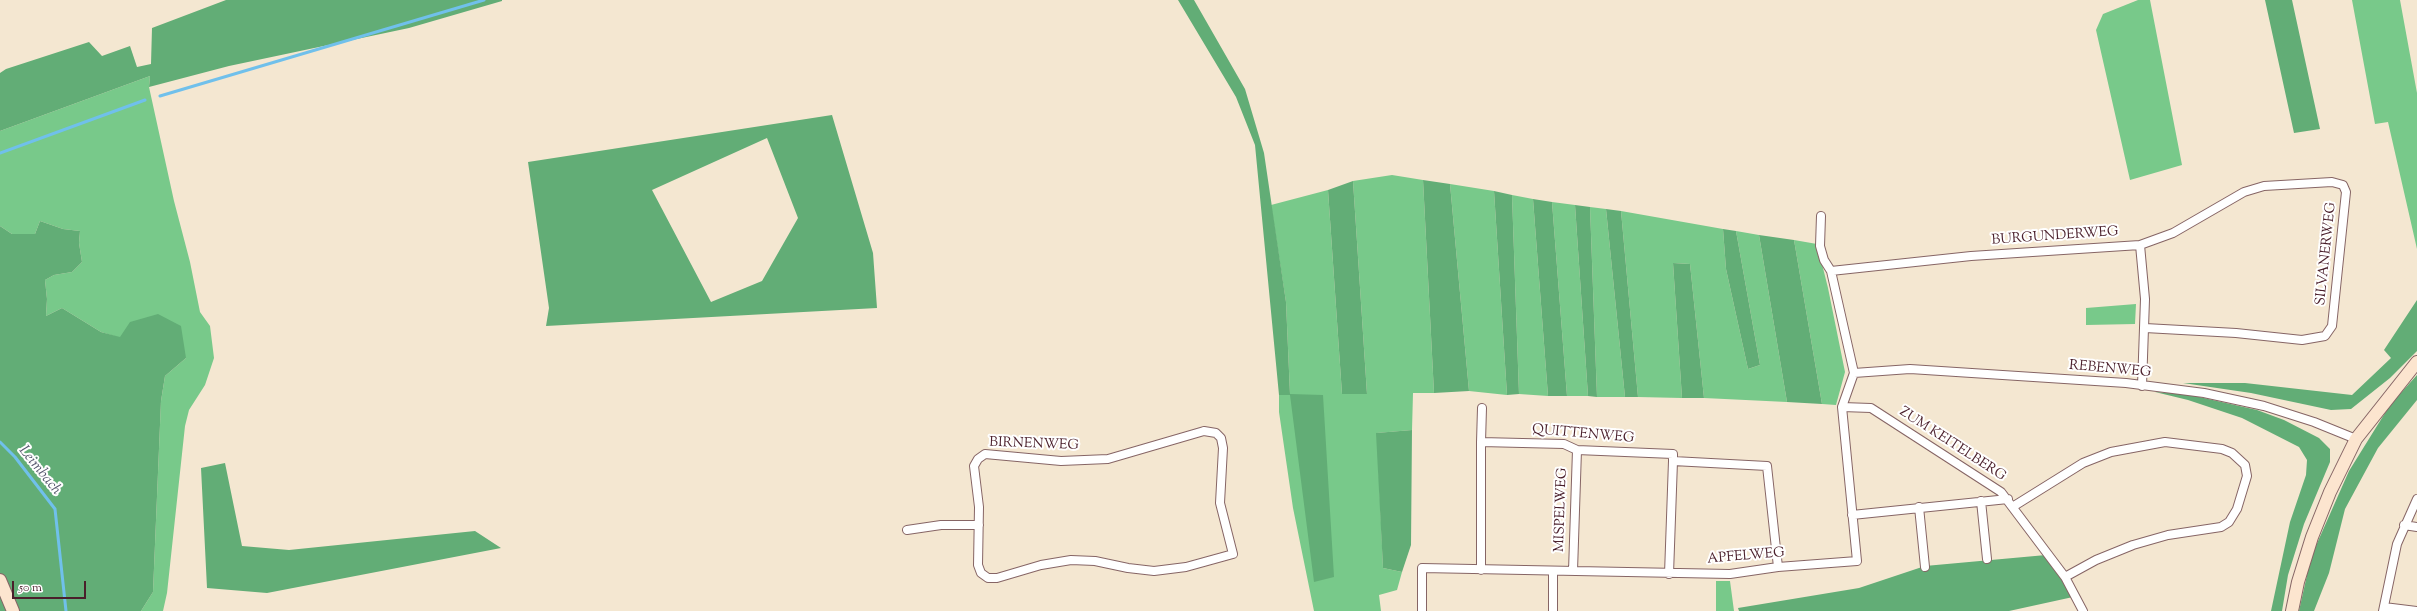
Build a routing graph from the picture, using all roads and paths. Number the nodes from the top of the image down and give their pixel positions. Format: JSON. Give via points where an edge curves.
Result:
{"nodes":[{"id":1,"x":1820,"y":216,"type":"dead end"},
{"id":2,"x":2140,"y":245,"type":"junction"},
{"id":3,"x":1831,"y":271,"type":"junction"},
{"id":4,"x":2145,"y":328,"type":"junction"},
{"id":5,"x":2417,"y":362,"type":"edge"},
{"id":6,"x":1854,"y":373,"type":"junction"},
{"id":7,"x":2142,"y":386,"type":"junction"},
{"id":8,"x":1842,"y":406,"type":"junction"},
{"id":9,"x":1482,"y":408,"type":"dead end"},
{"id":10,"x":2356,"y":439,"type":"junction"},
{"id":11,"x":1481,"y":442,"type":"junction"},
{"id":12,"x":1577,"y":450,"type":"junction"},
{"id":13,"x":1673,"y":461,"type":"junction"},
{"id":14,"x":2008,"y":499,"type":"junction"},
{"id":15,"x":2417,"y":499,"type":"edge"},
{"id":16,"x":1981,"y":501,"type":"junction"},
{"id":17,"x":2014,"y":506,"type":"junction"},
{"id":18,"x":1920,"y":507,"type":"junction"},
{"id":19,"x":1852,"y":514,"type":"junction"},
{"id":20,"x":979,"y":525,"type":"junction"},
{"id":21,"x":2404,"y":525,"type":"junction"},
{"id":22,"x":2417,"y":527,"type":"edge"},
{"id":23,"x":906,"y":530,"type":"dead end"},
{"id":24,"x":1987,"y":559,"type":"dead end"},
{"id":25,"x":1778,"y":567,"type":"junction"},
{"id":26,"x":1925,"y":567,"type":"dead end"},
{"id":27,"x":1481,"y":570,"type":"junction"},
{"id":28,"x":1553,"y":571,"type":"junction"},
{"id":29,"x":1573,"y":571,"type":"junction"},
{"id":30,"x":1669,"y":574,"type":"junction"},
{"id":31,"x":2065,"y":577,"type":"junction"},
{"id":32,"x":0,"y":580,"type":"edge"},
{"id":33,"x":2384,"y":609,"type":"edge"},
{"id":34,"x":2417,"y":610,"type":"edge"},
{"id":35,"x":13,"y":611,"type":"edge"},
{"id":36,"x":1422,"y":611,"type":"edge"},
{"id":37,"x":1553,"y":611,"type":"edge"},
{"id":38,"x":2084,"y":611,"type":"edge"},
{"id":39,"x":2292,"y":611,"type":"edge"}],
"edges":[{"from":1,"to":3,"type":"street","via":[[1820,246]]},
{"from":2,"to":3,"type":"street","name":"BURGUNDERWEG","via":[[1972,256]]},
{"from":2,"to":4,"type":"street","name":"BURGUNDERWEG","via":[[2146,299]]},
{"from":2,"to":4,"type":"street","name":"SILVANERWEG","via":[[2173,233],[2244,192],[2264,186],[2332,182],[2343,185],[2346,192],[2332,326],[2325,336],[2302,340]]},
{"from":3,"to":6,"type":"street"},
{"from":4,"to":7,"type":"street","name":"BURGUNDERWEG"},
{"from":5,"to":10,"type":"main road"},
{"from":6,"to":7,"type":"street","name":"REBENWEG","via":[[1910,369]]},
{"from":6,"to":8,"type":"street","name":"APFELWEG"},
{"from":7,"to":10,"type":"street","name":"REBENWEG","via":[[2204,393],[2264,406]]},
{"from":8,"to":14,"type":"street","name":"ZUM KEITELBERG","via":[[1871,408],[2002,492]]},
{"from":8,"to":19,"type":"street","name":"APFELWEG"},
{"from":9,"to":11,"type":"street"},
{"from":10,"to":39,"type":"main road","via":[[2330,492],[2312,537]]},
{"from":11,"to":12,"type":"street","name":"QUITTENWEG","via":[[1564,444]]},
{"from":11,"to":27,"type":"street"},
{"from":12,"to":13,"type":"street","name":"QUITTENWEG","via":[[1673,454]]},
{"from":12,"to":29,"type":"street","name":"MISPELWEG"},
{"from":13,"to":25,"type":"street","name":"QUITTENWEG","via":[[1767,466]]},
{"from":13,"to":30,"type":"street"},
{"from":14,"to":16,"type":"street"},
{"from":14,"to":17,"type":"street","name":"ZUM KEITELBERG"},
{"from":15,"to":21,"type":"street"},
{"from":16,"to":18,"type":"street"},
{"from":16,"to":24,"type":"street"},
{"from":17,"to":31,"type":"street","name":"ZUM KEITELBERG"},
{"from":17,"to":31,"type":"street","via":[[2083,463],[2111,452],[2165,442],[2222,450],[2232,453],[2245,465],[2246,482],[2237,509],[2229,522],[2221,527],[2168,535],[2133,545],[2096,560]]},
{"from":18,"to":19,"type":"street"},
{"from":18,"to":26,"type":"street"},
{"from":19,"to":25,"type":"street","name":"APFELWEG","via":[[1857,562]]},
{"from":20,"to":20,"type":"street","name":"BIRNENWEG","via":[[974,466],[985,454],[1061,461],[1108,459],[1204,431],[1216,433],[1221,438],[1224,448],[1220,503],[1233,554],[1186,567],[1154,570],[1071,560],[988,578],[981,573],[978,565]]},
{"from":20,"to":23,"type":"street","via":[[941,525]]},
{"from":21,"to":22,"type":"street"},
{"from":21,"to":33,"type":"street","via":[[2392,563]]},
{"from":25,"to":30,"type":"street","name":"APFELWEG","via":[[1730,574]]},
{"from":27,"to":28,"type":"street","name":"APFELWEG"},
{"from":27,"to":36,"type":"street","name":"APFELWEG","via":[[1422,568]]},
{"from":28,"to":29,"type":"street","name":"APFELWEG"},
{"from":28,"to":37,"type":"street"},
{"from":29,"to":30,"type":"street","name":"APFELWEG"},
{"from":31,"to":38,"type":"street","name":"ZUM KEITELBERG"},
{"from":32,"to":35,"type":"main road"},
{"from":33,"to":34,"type":"street"}]}
